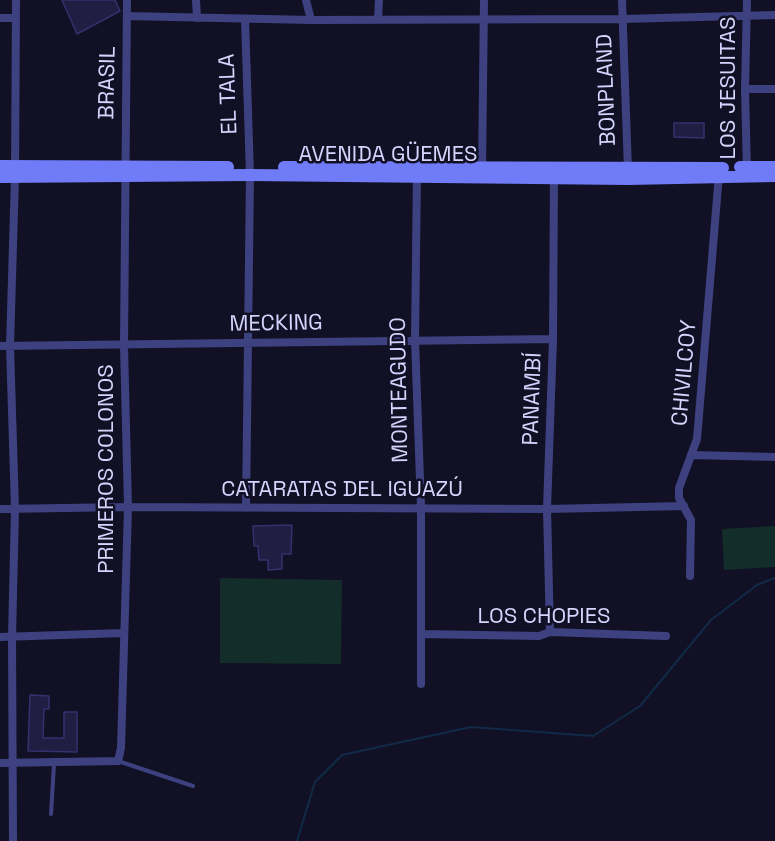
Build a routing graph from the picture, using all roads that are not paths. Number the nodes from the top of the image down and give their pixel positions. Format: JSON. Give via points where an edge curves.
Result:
{"nodes":[{"id":1,"x":16,"y":0,"type":"edge"},
{"id":2,"x":127,"y":0,"type":"edge"},
{"id":3,"x":196,"y":0,"type":"edge"},
{"id":4,"x":306,"y":0,"type":"edge"},
{"id":5,"x":379,"y":0,"type":"edge"},
{"id":6,"x":484,"y":0,"type":"edge"},
{"id":7,"x":622,"y":0,"type":"edge"},
{"id":8,"x":747,"y":0,"type":"edge"},
{"id":9,"x":747,"y":15,"type":"junction"},
{"id":10,"x":775,"y":15,"type":"edge"},
{"id":11,"x":127,"y":16,"type":"junction"},
{"id":12,"x":0,"y":18,"type":"edge"},
{"id":13,"x":15,"y":18,"type":"junction"},
{"id":14,"x":196,"y":18,"type":"junction"},
{"id":15,"x":245,"y":19,"type":"junction"},
{"id":16,"x":622,"y":19,"type":"junction"},
{"id":17,"x":312,"y":20,"type":"junction"},
{"id":18,"x":378,"y":20,"type":"junction"},
{"id":19,"x":484,"y":20,"type":"junction"},
{"id":20,"x":745,"y":89,"type":"junction"},
{"id":21,"x":775,"y":89,"type":"edge"},
{"id":22,"x":0,"y":166,"type":"edge"},
{"id":23,"x":775,"y":167,"type":"edge"},
{"id":24,"x":250,"y":171,"type":"junction"},
{"id":25,"x":747,"y":171,"type":"junction"},
{"id":26,"x":15,"y":172,"type":"junction"},
{"id":27,"x":124,"y":172,"type":"junction"},
{"id":28,"x":417,"y":172,"type":"junction"},
{"id":29,"x":482,"y":172,"type":"junction"},
{"id":30,"x":720,"y":172,"type":"junction"},
{"id":31,"x":554,"y":173,"type":"junction"},
{"id":32,"x":628,"y":173,"type":"junction"},
{"id":33,"x":775,"y":176,"type":"edge"},
{"id":34,"x":0,"y":177,"type":"edge"},
{"id":35,"x":552,"y":339,"type":"junction"},
{"id":36,"x":415,"y":340,"type":"junction"},
{"id":37,"x":247,"y":342,"type":"junction"},
{"id":38,"x":124,"y":345,"type":"junction"},
{"id":39,"x":0,"y":346,"type":"edge"},
{"id":40,"x":10,"y":346,"type":"junction"},
{"id":41,"x":692,"y":455,"type":"junction"},
{"id":42,"x":775,"y":457,"type":"edge"},
{"id":43,"x":684,"y":506,"type":"junction"},
{"id":44,"x":128,"y":507,"type":"junction"},
{"id":45,"x":421,"y":507,"type":"junction"},
{"id":46,"x":246,"y":508,"type":"junction"},
{"id":47,"x":0,"y":509,"type":"edge"},
{"id":48,"x":15,"y":509,"type":"junction"},
{"id":49,"x":547,"y":509,"type":"junction"},
{"id":50,"x":690,"y":576,"type":"dead end"},
{"id":51,"x":550,"y":632,"type":"junction"},
{"id":52,"x":124,"y":633,"type":"junction"},
{"id":53,"x":421,"y":634,"type":"junction"},
{"id":54,"x":666,"y":636,"type":"dead end"},
{"id":55,"x":12,"y":637,"type":"junction"},
{"id":56,"x":0,"y":638,"type":"edge"},
{"id":57,"x":421,"y":684,"type":"dead end"},
{"id":58,"x":118,"y":761,"type":"junction"},
{"id":59,"x":0,"y":763,"type":"edge"},
{"id":60,"x":14,"y":763,"type":"junction"},
{"id":61,"x":54,"y":763,"type":"junction"},
{"id":62,"x":193,"y":786,"type":"dead end"},
{"id":63,"x":51,"y":814,"type":"dead end"},
{"id":64,"x":13,"y":841,"type":"edge"}],
"edges":[{"from":1,"to":13,"type":"street"},
{"from":2,"to":11,"type":"street","name":"BRASIL"},
{"from":3,"to":14,"type":"street"},
{"from":4,"to":17,"type":"street"},
{"from":5,"to":18,"type":"street"},
{"from":6,"to":19,"type":"street"},
{"from":7,"to":16,"type":"street","name":"BONPLAND"},
{"from":8,"to":9,"type":"street","name":"LOS JESUITAS"},
{"from":9,"to":10,"type":"street"},
{"from":9,"to":16,"type":"street"},
{"from":9,"to":20,"type":"street","name":"LOS JESUITAS"},
{"from":11,"to":14,"type":"street"},
{"from":11,"to":27,"type":"street","name":"BRASIL"},
{"from":12,"to":13,"type":"street"},
{"from":13,"to":26,"type":"street"},
{"from":14,"to":15,"type":"street"},
{"from":15,"to":17,"type":"street"},
{"from":15,"to":24,"type":"street","name":"EL TALA"},
{"from":16,"to":19,"type":"street"},
{"from":16,"to":32,"type":"street","name":"BONPLAND"},
{"from":17,"to":18,"type":"street"},
{"from":18,"to":19,"type":"street"},
{"from":19,"to":29,"type":"street"},
{"from":20,"to":21,"type":"street"},
{"from":20,"to":25,"type":"street","name":"LOS JESUITAS"},
{"from":22,"to":26,"type":"main road","name":"AVENIDA GÜEMES"},
{"from":23,"to":25,"type":"main road","name":"AVENIDA GÜEMES"},
{"from":24,"to":27,"type":"main road","name":"AVENIDA GÜEMES"},
{"from":24,"to":28,"type":"main road","name":"AVENIDA GÜEMES"},
{"from":24,"to":37,"type":"street","name":"EL TALA"},
{"from":25,"to":30,"type":"main road","name":"AVENIDA GÜEMES"},
{"from":25,"to":33,"type":"main road","name":"AVENIDA GÜEMES"},
{"from":26,"to":27,"type":"main road","name":"AVENIDA GÜEMES"},
{"from":26,"to":34,"type":"main road","name":"AVENIDA GÜEMES"},
{"from":26,"to":40,"type":"street"},
{"from":27,"to":38,"type":"street","name":"PRIMEROS COLONOS"},
{"from":28,"to":29,"type":"main road","name":"AVENIDA GÜEMES"},
{"from":28,"to":36,"type":"street","name":"MONTEAGUDO"},
{"from":29,"to":31,"type":"main road","name":"AVENIDA GÜEMES"},
{"from":30,"to":32,"type":"main road","name":"AVENIDA GÜEMES"},
{"from":30,"to":41,"type":"street","name":"CHIVILCOY","via":[[697,440]]},
{"from":31,"to":32,"type":"main road","name":"AVENIDA GÜEMES"},
{"from":31,"to":35,"type":"street","name":"PANAMBÍ"},
{"from":35,"to":36,"type":"street","name":"MECKING"},
{"from":35,"to":49,"type":"street","name":"PANAMBÍ"},
{"from":36,"to":37,"type":"street","name":"MECKING"},
{"from":36,"to":45,"type":"street","name":"MONTEAGUDO"},
{"from":37,"to":38,"type":"street","name":"MECKING"},
{"from":37,"to":46,"type":"street","name":"EL TALA"},
{"from":38,"to":40,"type":"street","name":"MECKING"},
{"from":38,"to":44,"type":"street","name":"PRIMEROS COLONOS"},
{"from":39,"to":40,"type":"street","name":"MECKING"},
{"from":40,"to":48,"type":"street"},
{"from":41,"to":42,"type":"street"},
{"from":41,"to":43,"type":"street","name":"CHIVILCOY","via":[[679,489]]},
{"from":43,"to":49,"type":"street","name":"CATARATAS DEL IGUAZÚ"},
{"from":43,"to":50,"type":"street","name":"CHIVILCOY","via":[[691,520]]},
{"from":44,"to":46,"type":"street","name":"CATARATAS DEL IGUAZÚ"},
{"from":44,"to":48,"type":"street","name":"CATARATAS DEL IGUAZÚ"},
{"from":44,"to":52,"type":"street","name":"PRIMEROS COLONOS"},
{"from":45,"to":46,"type":"street","name":"CATARATAS DEL IGUAZÚ"},
{"from":45,"to":49,"type":"street","name":"CATARATAS DEL IGUAZÚ"},
{"from":45,"to":53,"type":"street","name":"MONTEAGUDO"},
{"from":47,"to":48,"type":"street","name":"CATARATAS DEL IGUAZÚ"},
{"from":48,"to":55,"type":"street"},
{"from":49,"to":51,"type":"street","name":"PANAMBÍ"},
{"from":51,"to":53,"type":"street","name":"LOS CHOPIES","via":[[539,636]]},
{"from":51,"to":54,"type":"street","name":"LOS CHOPIES"},
{"from":52,"to":55,"type":"street"},
{"from":52,"to":58,"type":"street","name":"PRIMEROS COLONOS","via":[[122,748]]},
{"from":53,"to":57,"type":"street","name":"MONTEAGUDO"},
{"from":55,"to":56,"type":"street"},
{"from":55,"to":60,"type":"street"},
{"from":58,"to":61,"type":"street"},
{"from":58,"to":62,"type":"lane"},
{"from":59,"to":60,"type":"street"},
{"from":60,"to":61,"type":"street"},
{"from":60,"to":64,"type":"street"},
{"from":61,"to":63,"type":"lane"}]}
